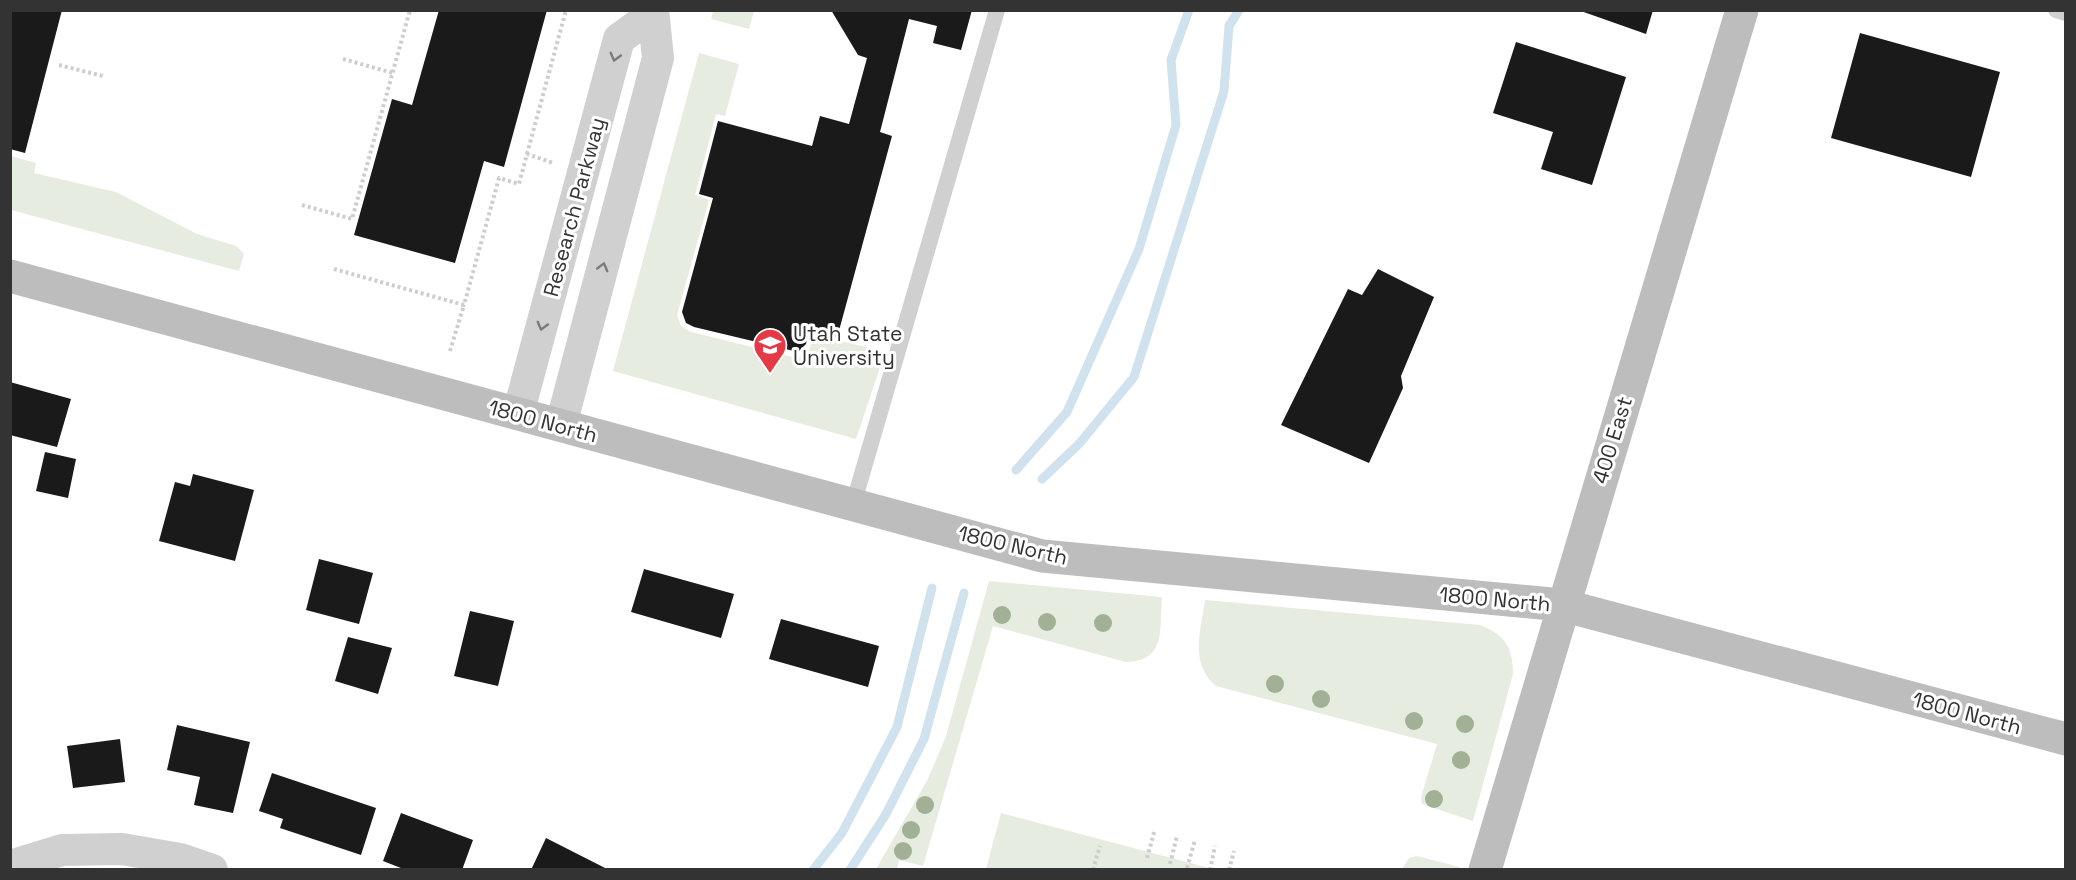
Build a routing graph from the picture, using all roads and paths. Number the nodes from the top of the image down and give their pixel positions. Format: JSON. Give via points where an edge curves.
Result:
{"nodes":[{"id":1,"x":410,"y":10,"type":"edge"},
{"id":2,"x":566,"y":10,"type":"edge"},
{"id":3,"x":997,"y":10,"type":"edge"},
{"id":4,"x":1742,"y":10,"type":"edge"},
{"id":5,"x":2056,"y":10,"type":"edge"},
{"id":6,"x":653,"y":13,"type":"edge"},
{"id":7,"x":2066,"y":13,"type":"edge"},
{"id":8,"x":343,"y":59,"type":"dead end"},
{"id":9,"x":59,"y":65,"type":"dead end"},
{"id":10,"x":393,"y":73,"type":"junction"},
{"id":11,"x":103,"y":76,"type":"dead end"},
{"id":12,"x":527,"y":154,"type":"junction"},
{"id":13,"x":554,"y":163,"type":"dead end"},
{"id":14,"x":302,"y":205,"type":"dead end"},
{"id":15,"x":333,"y":269,"type":"dead end"},
{"id":16,"x":10,"y":276,"type":"edge"},
{"id":17,"x":464,"y":305,"type":"junction"},
{"id":18,"x":450,"y":351,"type":"dead end"},
{"id":19,"x":518,"y":414,"type":"junction"},
{"id":20,"x":561,"y":425,"type":"junction"},
{"id":21,"x":853,"y":505,"type":"junction"},
{"id":22,"x":1562,"y":605,"type":"junction"},
{"id":23,"x":2066,"y":739,"type":"edge"},
{"id":24,"x":1155,"y":829,"type":"dead end"},
{"id":25,"x":1177,"y":836,"type":"dead end"},
{"id":26,"x":1195,"y":840,"type":"dead end"},
{"id":27,"x":1100,"y":846,"type":"dead end"},
{"id":28,"x":1215,"y":846,"type":"dead end"},
{"id":29,"x":1234,"y":851,"type":"dead end"},
{"id":30,"x":1147,"y":858,"type":"dead end"},
{"id":31,"x":1170,"y":864,"type":"dead end"},
{"id":32,"x":10,"y":866,"type":"edge"},
{"id":33,"x":1187,"y":868,"type":"edge"},
{"id":34,"x":212,"y":870,"type":"edge"},
{"id":35,"x":1093,"y":870,"type":"edge"},
{"id":36,"x":1210,"y":870,"type":"edge"},
{"id":37,"x":1229,"y":870,"type":"edge"},
{"id":38,"x":1485,"y":870,"type":"edge"}],
"edges":[{"from":1,"to":10,"type":"path"},
{"from":2,"to":12,"type":"path"},
{"from":3,"to":21,"type":"lane"},
{"from":4,"to":22,"type":"street","name":"400 East"},
{"from":5,"to":7,"type":"lane"},
{"from":6,"to":19,"type":"street","name":"Research Parkway","one_way":true,"via":[[619,39]]},
{"from":20,"to":6,"type":"street","name":"Research Parkway","one_way":true,"via":[[658,58]]},
{"from":8,"to":10,"type":"path"},
{"from":9,"to":11,"type":"path"},
{"from":10,"to":14,"type":"path","via":[[352,219]]},
{"from":12,"to":13,"type":"path"},
{"from":12,"to":17,"type":"path","via":[[519,184],[499,178]]},
{"from":15,"to":17,"type":"path"},
{"from":16,"to":19,"type":"street","name":"1800 North"},
{"from":17,"to":18,"type":"path"},
{"from":19,"to":20,"type":"street","name":"1800 North"},
{"from":20,"to":21,"type":"street","name":"1800 North"},
{"from":21,"to":22,"type":"street","name":"1800 North","via":[[1042,556]]},
{"from":22,"to":23,"type":"street","name":"1800 North"},
{"from":22,"to":38,"type":"street","name":"400 East"},
{"from":24,"to":30,"type":"path"},
{"from":25,"to":31,"type":"path"},
{"from":26,"to":33,"type":"path"},
{"from":27,"to":35,"type":"path"},
{"from":28,"to":36,"type":"path"},
{"from":29,"to":37,"type":"path"},
{"from":32,"to":34,"type":"street","via":[[62,850],[122,849],[180,859]]}]}
